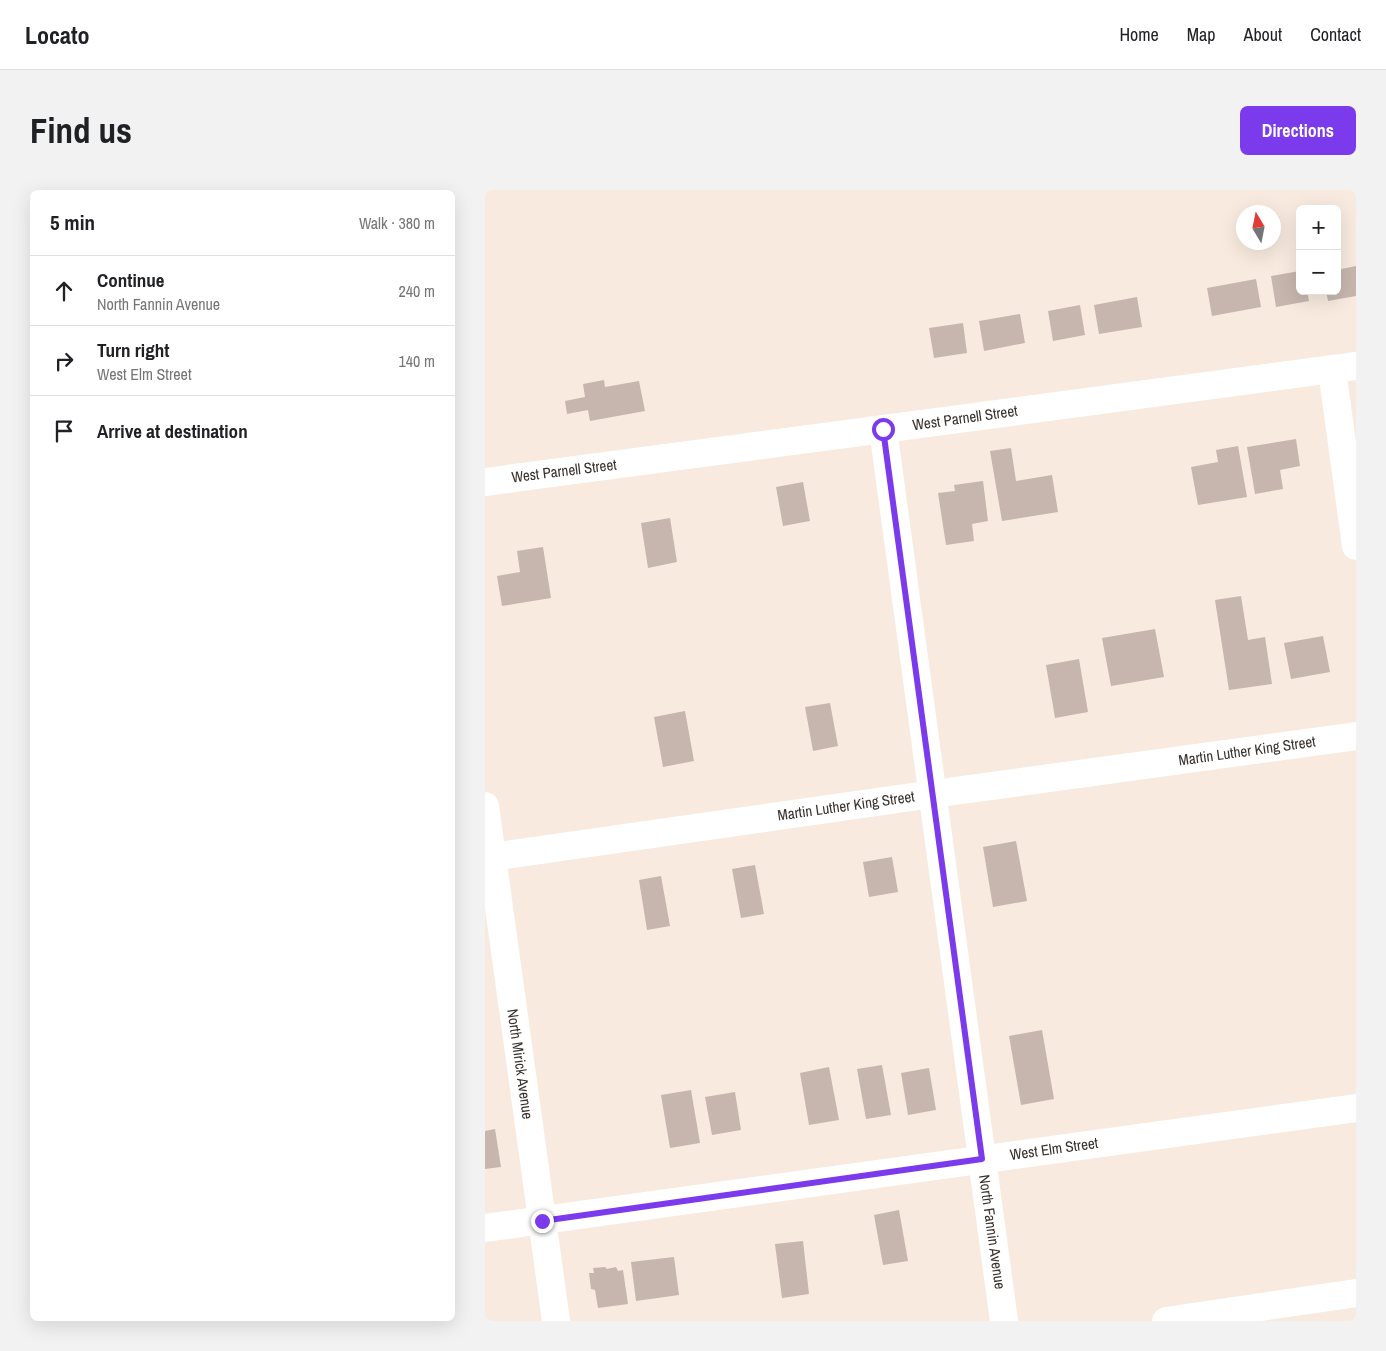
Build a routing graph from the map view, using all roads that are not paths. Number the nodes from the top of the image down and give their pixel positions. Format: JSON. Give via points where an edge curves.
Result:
{"nodes":[{"id":1,"x":1344,"y":368,"type":"edge"},
{"id":2,"x":883,"y":429,"type":"junction"},
{"id":3,"x":485,"y":482,"type":"edge"},
{"id":4,"x":1356,"y":546,"type":"edge"},
{"id":5,"x":1356,"y":736,"type":"edge"},
{"id":6,"x":933,"y":794,"type":"junction"},
{"id":7,"x":485,"y":806,"type":"edge"},
{"id":8,"x":488,"y":857,"type":"edge"},
{"id":9,"x":1356,"y":1108,"type":"edge"},
{"id":10,"x":982,"y":1159,"type":"junction"},
{"id":11,"x":542,"y":1221,"type":"junction"},
{"id":12,"x":485,"y":1228,"type":"edge"},
{"id":13,"x":1356,"y":1293,"type":"edge"},
{"id":14,"x":556,"y":1321,"type":"edge"},
{"id":15,"x":1004,"y":1321,"type":"edge"},
{"id":16,"x":1166,"y":1321,"type":"edge"}],
"edges":[{"from":1,"to":2,"type":"street","name":"West Parnell Street"},
{"from":1,"to":4,"type":"street"},
{"from":2,"to":3,"type":"street","name":"West Parnell Street"},
{"from":2,"to":6,"type":"street","name":"North Fannin Avenue"},
{"from":5,"to":6,"type":"street","name":"Martin Luther King Street"},
{"from":6,"to":8,"type":"street","name":"Martin Luther King Street"},
{"from":6,"to":10,"type":"street","name":"North Fannin Avenue"},
{"from":7,"to":8,"type":"street","name":"North Mirick Avenue"},
{"from":8,"to":11,"type":"street","name":"North Mirick Avenue"},
{"from":9,"to":10,"type":"street","name":"West Elm Street"},
{"from":10,"to":11,"type":"street","name":"West Elm Street"},
{"from":10,"to":15,"type":"street","name":"North Fannin Avenue"},
{"from":11,"to":12,"type":"street","name":"West Elm Street"},
{"from":11,"to":14,"type":"street","name":"North Mirick Avenue"},
{"from":13,"to":16,"type":"street"}]}
